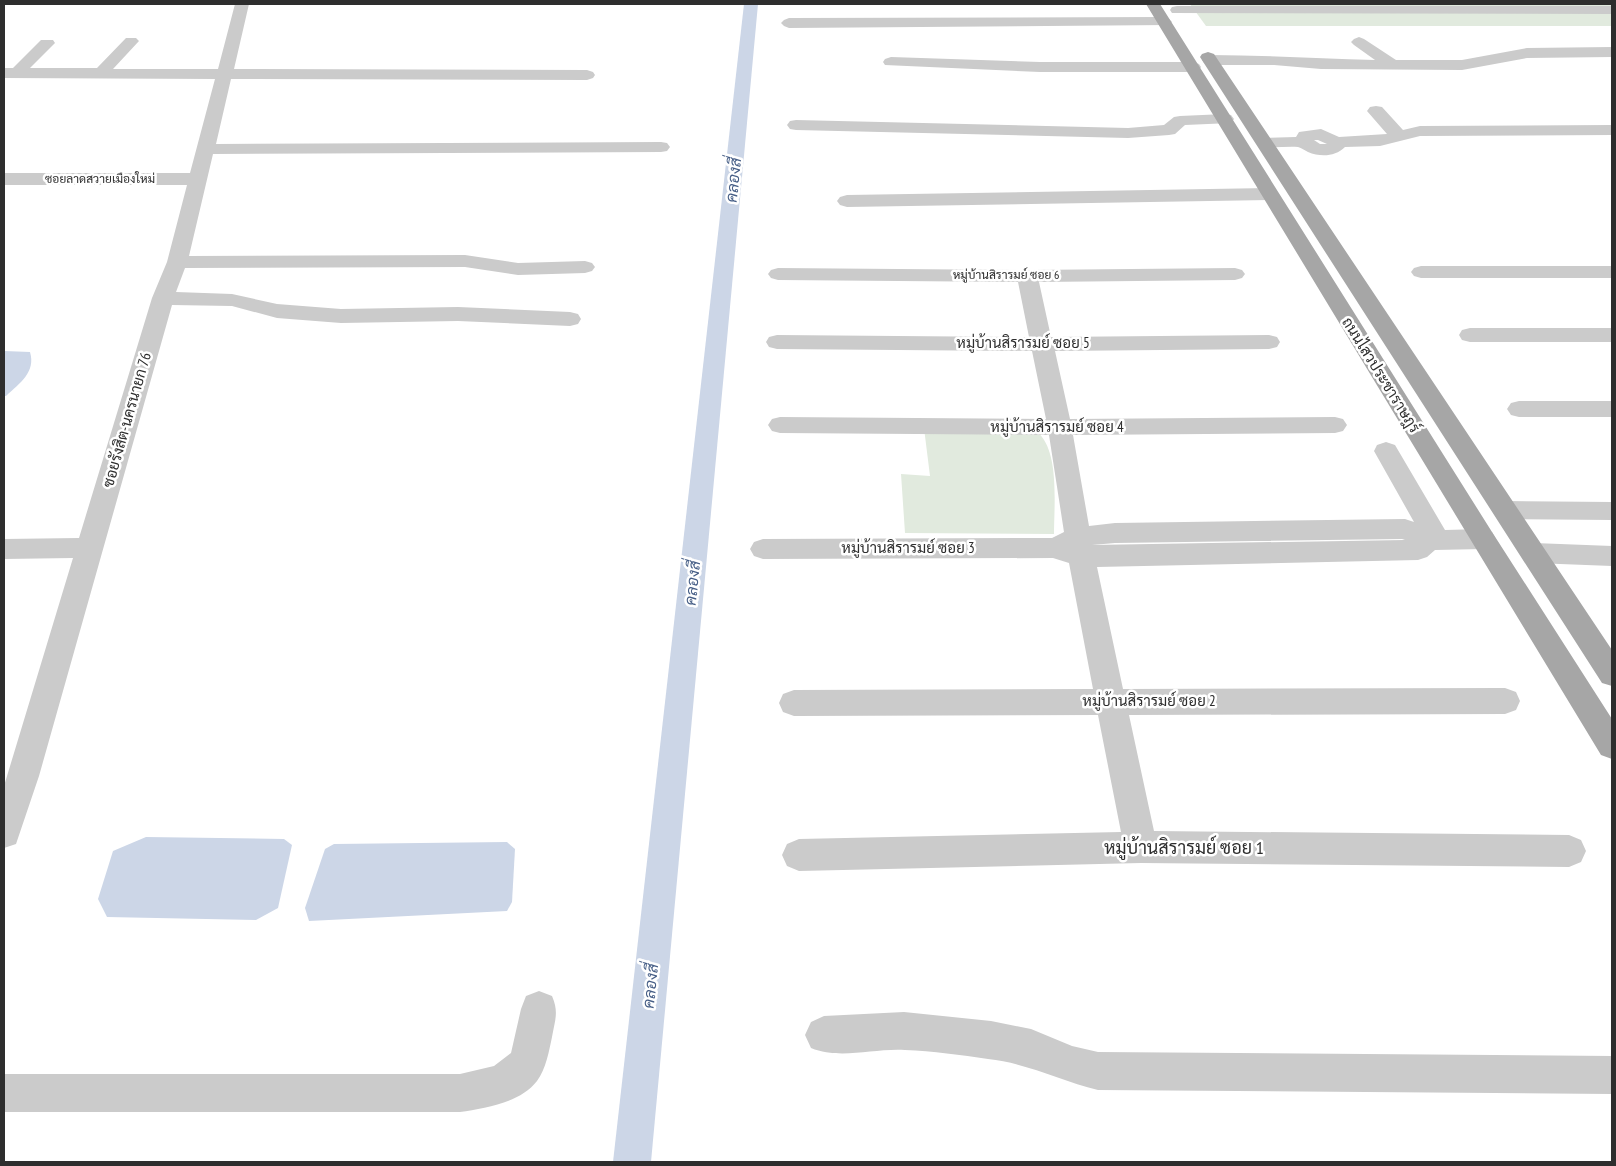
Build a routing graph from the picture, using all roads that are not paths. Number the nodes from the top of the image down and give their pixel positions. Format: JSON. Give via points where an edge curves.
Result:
{"nodes":[{"id":1,"x":242,"y":4,"type":"edge"},
{"id":2,"x":920,"y":4,"type":"edge"},
{"id":3,"x":1167,"y":10,"type":"edge"},
{"id":4,"x":1612,"y":10,"type":"edge"},
{"id":5,"x":789,"y":22,"type":"dead end"},
{"id":6,"x":926,"y":22,"type":"junction"},
{"id":7,"x":131,"y":41,"type":"dead end"},
{"id":8,"x":1359,"y":42,"type":"dead end"},
{"id":9,"x":47,"y":43,"type":"dead end"},
{"id":10,"x":1612,"y":52,"type":"edge"},
{"id":11,"x":890,"y":62,"type":"dead end"},
{"id":12,"x":225,"y":65,"type":"junction"},
{"id":13,"x":1206,"y":65,"type":"junction"},
{"id":14,"x":1392,"y":65,"type":"junction"},
{"id":15,"x":4,"y":68,"type":"edge"},
{"id":16,"x":21,"y":68,"type":"junction"},
{"id":17,"x":113,"y":68,"type":"junction"},
{"id":18,"x":588,"y":71,"type":"dead end"},
{"id":19,"x":4,"y":72,"type":"edge"},
{"id":20,"x":1376,"y":111,"type":"dead end"},
{"id":21,"x":1226,"y":119,"type":"junction"},
{"id":22,"x":796,"y":125,"type":"dead end"},
{"id":23,"x":1612,"y":130,"type":"edge"},
{"id":24,"x":1398,"y":135,"type":"junction"},
{"id":25,"x":1265,"y":142,"type":"junction"},
{"id":26,"x":661,"y":147,"type":"dead end"},
{"id":27,"x":204,"y":149,"type":"junction"},
{"id":28,"x":4,"y":179,"type":"edge"},
{"id":29,"x":197,"y":179,"type":"junction"},
{"id":30,"x":1270,"y":194,"type":"junction"},
{"id":31,"x":848,"y":201,"type":"dead end"},
{"id":32,"x":177,"y":262,"type":"junction"},
{"id":33,"x":585,"y":267,"type":"dead end"},
{"id":34,"x":1421,"y":272,"type":"dead end"},
{"id":35,"x":1612,"y":272,"type":"edge"},
{"id":36,"x":778,"y":274,"type":"dead end"},
{"id":37,"x":1235,"y":274,"type":"dead end"},
{"id":38,"x":1027,"y":276,"type":"junction"},
{"id":39,"x":163,"y":298,"type":"junction"},
{"id":40,"x":570,"y":319,"type":"dead end"},
{"id":41,"x":1612,"y":335,"type":"edge"},
{"id":42,"x":1470,"y":336,"type":"dead end"},
{"id":43,"x":777,"y":342,"type":"dead end"},
{"id":44,"x":1269,"y":342,"type":"dead end"},
{"id":45,"x":1042,"y":344,"type":"junction"},
{"id":46,"x":1400,"y":349,"type":"junction"},
{"id":47,"x":1366,"y":351,"type":"junction"},
{"id":48,"x":1519,"y":409,"type":"dead end"},
{"id":49,"x":1612,"y":409,"type":"edge"},
{"id":50,"x":780,"y":425,"type":"dead end"},
{"id":51,"x":1335,"y":425,"type":"dead end"},
{"id":52,"x":1060,"y":427,"type":"junction"},
{"id":53,"x":1386,"y":451,"type":"dead end"},
{"id":54,"x":1506,"y":510,"type":"junction"},
{"id":55,"x":1612,"y":511,"type":"edge"},
{"id":56,"x":1576,"y":512,"type":"junction"},
{"id":57,"x":1482,"y":539,"type":"junction"},
{"id":58,"x":1434,"y":540,"type":"junction"},
{"id":59,"x":1079,"y":547,"type":"junction"},
{"id":60,"x":90,"y":548,"type":"junction"},
{"id":61,"x":4,"y":549,"type":"edge"},
{"id":62,"x":762,"y":549,"type":"dead end"},
{"id":63,"x":1534,"y":553,"type":"junction"},
{"id":64,"x":1609,"y":556,"type":"edge"},
{"id":65,"x":1612,"y":674,"type":"edge"},
{"id":66,"x":1112,"y":701,"type":"junction"},
{"id":67,"x":1505,"y":701,"type":"dead end"},
{"id":68,"x":794,"y":703,"type":"dead end"},
{"id":69,"x":1612,"y":746,"type":"edge"},
{"id":70,"x":6,"y":819,"type":"edge"},
{"id":71,"x":1141,"y":847,"type":"junction"},
{"id":72,"x":1569,"y":851,"type":"dead end"},
{"id":73,"x":799,"y":855,"type":"dead end"},
{"id":74,"x":539,"y":1009,"type":"dead end"},
{"id":75,"x":824,"y":1035,"type":"dead end"},
{"id":76,"x":1612,"y":1076,"type":"edge"},
{"id":77,"x":4,"y":1093,"type":"edge"}],
"edges":[{"from":1,"to":12,"type":"street","name":"ซอยรังสิต-นครนายก 76"},
{"from":2,"to":6,"type":"street"},
{"from":3,"to":4,"type":"street"},
{"from":3,"to":6,"type":"street"},
{"from":3,"to":13,"type":"main road","name":"ถนนไสวประชาราษฎร์"},
{"from":5,"to":6,"type":"street"},
{"from":7,"to":17,"type":"street"},
{"from":8,"to":14,"type":"street"},
{"from":9,"to":16,"type":"street"},
{"from":10,"to":14,"type":"street","via":[[1534,52],[1475,64]]},
{"from":11,"to":13,"type":"street","via":[[1040,67]]},
{"from":12,"to":17,"type":"street"},
{"from":12,"to":18,"type":"street"},
{"from":12,"to":19,"type":"street"},
{"from":12,"to":27,"type":"street","name":"ซอยรังสิต-นครนายก 76"},
{"from":13,"to":14,"type":"street","via":[[1308,68],[1321,64]]},
{"from":13,"to":21,"type":"main road","name":"ถนนไสวประชาราษฎร์"},
{"from":13,"to":25,"type":"main road","name":"ถนนไสวประชาราษฎร์"},
{"from":15,"to":16,"type":"street"},
{"from":16,"to":17,"type":"street"},
{"from":20,"to":24,"type":"street"},
{"from":21,"to":22,"type":"street","via":[[1180,121],[1169,130],[1128,133]]},
{"from":21,"to":30,"type":"main road","name":"ถนนไสวประชาราษฎร์"},
{"from":23,"to":24,"type":"street","via":[[1456,130]]},
{"from":24,"to":25,"type":"street","via":[[1380,140],[1336,142],[1335,147],[1326,150],[1313,148],[1304,142]]},
{"from":25,"to":46,"type":"main road","name":"ถนนไสวประชาราษฎร์"},
{"from":26,"to":27,"type":"street"},
{"from":27,"to":29,"type":"street","name":"ซอยรังสิต-นครนายก 76"},
{"from":28,"to":29,"type":"street","name":"ซอยลาดสวายเมืองใหม่"},
{"from":29,"to":32,"type":"street","name":"ซอยรังสิต-นครนายก 76"},
{"from":30,"to":31,"type":"street"},
{"from":30,"to":47,"type":"main road","name":"ถนนไสวประชาราษฎร์"},
{"from":32,"to":33,"type":"street","via":[[465,261],[496,267]]},
{"from":32,"to":39,"type":"street","name":"ซอยรังสิต-นครนายก 76"},
{"from":34,"to":35,"type":"street"},
{"from":36,"to":38,"type":"street","name":"หมู่บ้านสิรารมย์ ซอย 6"},
{"from":37,"to":38,"type":"street","name":"หมู่บ้านสิรารมย์ ซอย 6"},
{"from":38,"to":45,"type":"street"},
{"from":39,"to":40,"type":"street","via":[[232,300],[277,311],[341,316],[458,314]]},
{"from":39,"to":60,"type":"street","name":"ซอยรังสิต-นครนายก 76"},
{"from":41,"to":42,"type":"street"},
{"from":43,"to":45,"type":"street","name":"หมู่บ้านสิรารมย์ ซอย 5"},
{"from":44,"to":45,"type":"street","name":"หมู่บ้านสิรารมย์ ซอย 5"},
{"from":45,"to":52,"type":"street"},
{"from":46,"to":47,"type":"main road"},
{"from":46,"to":54,"type":"main road","name":"ถนนไสวประชาราษฎร์"},
{"from":47,"to":57,"type":"main road","name":"ถนนไสวประชาราษฎร์"},
{"from":48,"to":49,"type":"street"},
{"from":50,"to":52,"type":"street","name":"หมู่บ้านสิรารมย์ ซอย 4"},
{"from":51,"to":52,"type":"street","name":"หมู่บ้านสิรารมย์ ซอย 4"},
{"from":52,"to":59,"type":"street"},
{"from":53,"to":58,"type":"street"},
{"from":54,"to":56,"type":"street"},
{"from":54,"to":63,"type":"main road","name":"ถนนไสวประชาราษฎร์"},
{"from":55,"to":56,"type":"street"},
{"from":56,"to":64,"type":"street"},
{"from":57,"to":58,"type":"street"},
{"from":57,"to":69,"type":"main road","name":"ถนนไสวประชาราษฎร์"},
{"from":58,"to":59,"type":"street","name":"หมู่บ้านสิรารมย์ ซอย 3","via":[[1418,550],[1305,541]]},
{"from":59,"to":62,"type":"street","name":"หมู่บ้านสิรารมย์ ซอย 3"},
{"from":59,"to":66,"type":"street"},
{"from":60,"to":61,"type":"street"},
{"from":60,"to":70,"type":"street","name":"ซอยรังสิต-นครนายก 76","via":[[24,776]]},
{"from":63,"to":64,"type":"street"},
{"from":63,"to":65,"type":"main road","name":"ถนนไสวประชาราษฎร์"},
{"from":66,"to":67,"type":"street","name":"หมู่บ้านสิรารมย์ ซอย 2"},
{"from":66,"to":68,"type":"street","name":"หมู่บ้านสิรารมย์ ซอย 2"},
{"from":66,"to":71,"type":"street"},
{"from":71,"to":72,"type":"street","name":"หมู่บ้านสิรารมย์ ซอย 1"},
{"from":71,"to":73,"type":"street","name":"หมู่บ้านสิรารมย์ ซอย 1"},
{"from":74,"to":77,"type":"street","via":[[525,1066],[494,1087],[460,1093]]},
{"from":75,"to":76,"type":"street","via":[[904,1031],[991,1040],[1031,1048],[1072,1065],[1098,1071]]}]}
